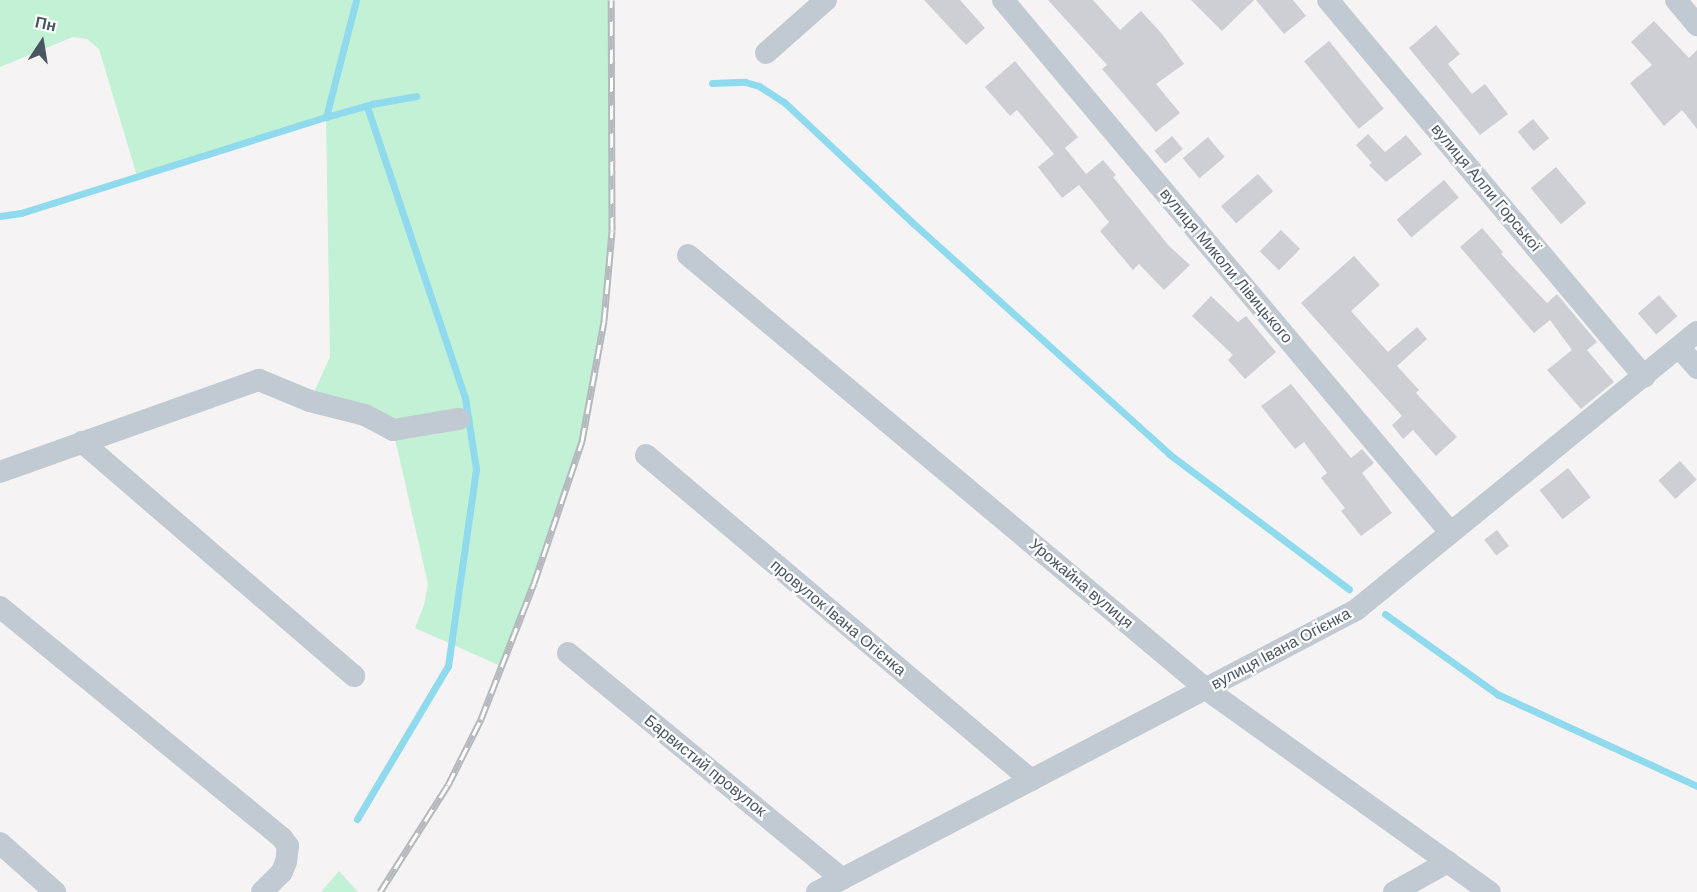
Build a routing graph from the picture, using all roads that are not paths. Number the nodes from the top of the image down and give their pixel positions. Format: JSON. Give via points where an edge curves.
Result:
{"nodes":[{"id":1,"x":826,"y":0,"type":"edge"},
{"id":2,"x":1003,"y":0,"type":"edge"},
{"id":3,"x":1328,"y":0,"type":"edge"},
{"id":4,"x":1676,"y":0,"type":"edge"},
{"id":5,"x":1697,"y":26,"type":"edge"},
{"id":6,"x":766,"y":54,"type":"dead end"},
{"id":7,"x":688,"y":255,"type":"dead end"},
{"id":8,"x":1697,"y":332,"type":"edge"},
{"id":9,"x":1679,"y":347,"type":"junction"},
{"id":10,"x":1697,"y":368,"type":"edge"},
{"id":11,"x":1644,"y":376,"type":"junction"},
{"id":12,"x":459,"y":419,"type":"dead end"},
{"id":13,"x":82,"y":442,"type":"junction"},
{"id":14,"x":646,"y":455,"type":"dead end"},
{"id":15,"x":0,"y":471,"type":"edge"},
{"id":16,"x":1450,"y":532,"type":"junction"},
{"id":17,"x":0,"y":606,"type":"edge"},
{"id":18,"x":568,"y":653,"type":"dead end"},
{"id":19,"x":354,"y":676,"type":"dead end"},
{"id":20,"x":1206,"y":688,"type":"junction"},
{"id":21,"x":1030,"y":780,"type":"junction"},
{"id":22,"x":0,"y":843,"type":"edge"},
{"id":23,"x":1448,"y":862,"type":"junction"},
{"id":24,"x":842,"y":879,"type":"junction"},
{"id":25,"x":55,"y":892,"type":"edge"},
{"id":26,"x":262,"y":892,"type":"edge"},
{"id":27,"x":817,"y":892,"type":"edge"},
{"id":28,"x":1394,"y":892,"type":"edge"},
{"id":29,"x":1490,"y":892,"type":"edge"}],
"edges":[{"from":1,"to":6,"type":"street"},
{"from":2,"to":16,"type":"street","name":"вулиця Миколи Лівицького"},
{"from":3,"to":11,"type":"street","name":"вулиця Алли Горської"},
{"from":4,"to":5,"type":"street"},
{"from":7,"to":20,"type":"street","name":"Урожайна вулиця"},
{"from":8,"to":9,"type":"street","name":"вулиця Івана Огієнка"},
{"from":9,"to":10,"type":"street"},
{"from":9,"to":11,"type":"street","name":"вулиця Івана Огієнка"},
{"from":11,"to":16,"type":"street","name":"вулиця Івана Огієнка"},
{"from":12,"to":13,"type":"street","via":[[393,430],[365,415],[310,401],[259,380]]},
{"from":13,"to":15,"type":"street"},
{"from":13,"to":19,"type":"street"},
{"from":14,"to":21,"type":"street","name":"провулок Івана Огієнка"},
{"from":16,"to":20,"type":"street","name":"вулиця Івана Огієнка","via":[[1356,610]]},
{"from":17,"to":26,"type":"street","via":[[282,838],[288,846],[286,862],[282,872]]},
{"from":18,"to":24,"type":"street","name":"Барвистий провулок"},
{"from":20,"to":21,"type":"street","name":"вулиця Івана Огієнка"},
{"from":20,"to":23,"type":"street","name":"Урожайна вулиця"},
{"from":21,"to":24,"type":"street","name":"вулиця Івана Огієнка"},
{"from":22,"to":25,"type":"street"},
{"from":23,"to":28,"type":"street"},
{"from":23,"to":29,"type":"street","name":"Урожайна вулиця"},
{"from":24,"to":27,"type":"street","name":"вулиця Івана Огієнка"}]}
